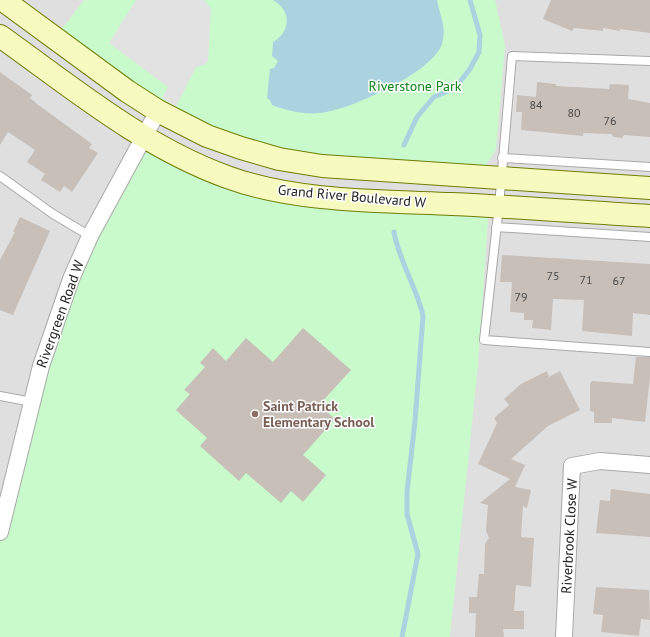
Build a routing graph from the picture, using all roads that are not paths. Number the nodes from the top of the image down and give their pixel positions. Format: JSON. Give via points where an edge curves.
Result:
{"nodes":[{"id":1,"x":3,"y":0,"type":"edge"},
{"id":2,"x":0,"y":36,"type":"edge"},
{"id":3,"x":650,"y":61,"type":"edge"},
{"id":4,"x":158,"y":111,"type":"junction"},
{"id":5,"x":143,"y":138,"type":"junction"},
{"id":6,"x":650,"y":167,"type":"edge"},
{"id":7,"x":502,"y":168,"type":"junction"},
{"id":8,"x":0,"y":176,"type":"edge"},
{"id":9,"x":650,"y":188,"type":"edge"},
{"id":10,"x":650,"y":216,"type":"edge"},
{"id":11,"x":498,"y":217,"type":"junction"},
{"id":12,"x":90,"y":236,"type":"junction"},
{"id":13,"x":650,"y":237,"type":"edge"},
{"id":14,"x":650,"y":352,"type":"edge"},
{"id":15,"x":0,"y":396,"type":"edge"},
{"id":16,"x":32,"y":402,"type":"junction"},
{"id":17,"x":650,"y":465,"type":"edge"},
{"id":18,"x":0,"y":532,"type":"edge"},
{"id":19,"x":564,"y":637,"type":"edge"}],
"edges":[{"from":1,"to":4,"type":"street","name":"Grand River Boulevard W"},
{"from":2,"to":5,"type":"street","name":"Grand River Boulevard W"},
{"from":3,"to":7,"type":"lane","via":[[512,56]]},
{"from":4,"to":5,"type":"street","name":"Rivergreen Road W"},
{"from":4,"to":7,"type":"street","name":"Grand River Boulevard W","via":[[207,136],[279,159],[322,166],[413,172]]},
{"from":5,"to":11,"type":"street","name":"Grand River Boulevard W","via":[[228,177],[274,191],[408,202]]},
{"from":5,"to":12,"type":"street","name":"Rivergreen Road W"},
{"from":6,"to":7,"type":"lane","name":"Grand River Boulevard W"},
{"from":7,"to":9,"type":"street","name":"Grand River Boulevard W"},
{"from":7,"to":11,"type":"lane"},
{"from":8,"to":12,"type":"lane","via":[[53,214]]},
{"from":10,"to":11,"type":"street","name":"Grand River Boulevard W"},
{"from":11,"to":13,"type":"lane","name":"Grand River Boulevard W"},
{"from":11,"to":14,"type":"lane","via":[[484,340]]},
{"from":12,"to":16,"type":"street","name":"Rivergreen Road W","via":[[70,280],[41,366]]},
{"from":15,"to":16,"type":"lane"},
{"from":16,"to":18,"type":"street","name":"Rivergreen Road W"},
{"from":17,"to":19,"type":"street","name":"Riverbrook Close W","via":[[600,461],[572,466]]}]}
